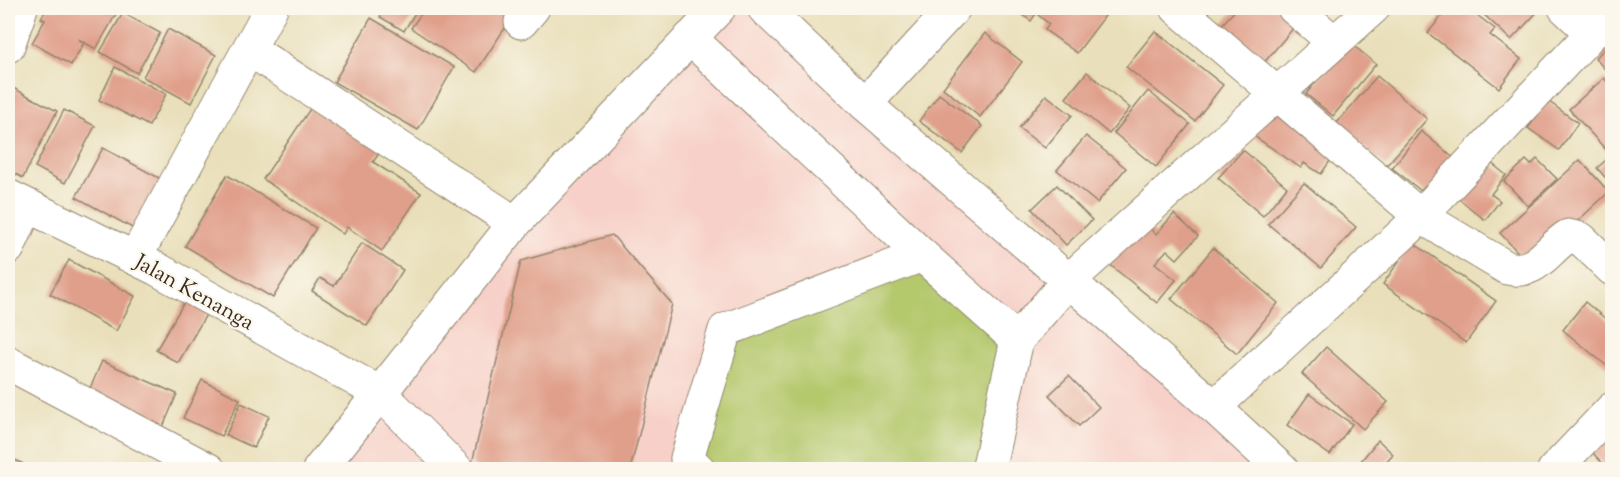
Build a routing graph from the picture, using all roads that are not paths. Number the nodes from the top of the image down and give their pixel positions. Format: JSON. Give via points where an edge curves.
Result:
{"nodes":[{"id":1,"x":21,"y":8,"type":"edge"},
{"id":2,"x":271,"y":8,"type":"edge"},
{"id":3,"x":719,"y":8,"type":"edge"},
{"id":4,"x":764,"y":8,"type":"edge"},
{"id":5,"x":954,"y":8,"type":"edge"},
{"id":6,"x":1177,"y":8,"type":"edge"},
{"id":7,"x":1294,"y":8,"type":"edge"},
{"id":8,"x":1373,"y":8,"type":"edge"},
{"id":9,"x":1565,"y":8,"type":"edge"},
{"id":10,"x":1602,"y":24,"type":"edge"},
{"id":11,"x":690,"y":39,"type":"junction"},
{"id":12,"x":1334,"y":42,"type":"junction"},
{"id":13,"x":8,"y":46,"type":"edge"},
{"id":14,"x":249,"y":49,"type":"junction"},
{"id":15,"x":1277,"y":93,"type":"junction"},
{"id":16,"x":864,"y":104,"type":"junction"},
{"id":17,"x":17,"y":201,"type":"edge"},
{"id":18,"x":1420,"y":216,"type":"junction"},
{"id":19,"x":515,"y":224,"type":"junction"},
{"id":20,"x":8,"y":248,"type":"edge"},
{"id":21,"x":922,"y":255,"type":"junction"},
{"id":22,"x":135,"y":258,"type":"junction"},
{"id":23,"x":1612,"y":269,"type":"edge"},
{"id":24,"x":1068,"y":281,"type":"junction"},
{"id":25,"x":1017,"y":340,"type":"junction"},
{"id":26,"x":8,"y":363,"type":"edge"},
{"id":27,"x":380,"y":393,"type":"junction"},
{"id":28,"x":1214,"y":407,"type":"junction"},
{"id":29,"x":1612,"y":409,"type":"edge"},
{"id":30,"x":688,"y":466,"type":"edge"},
{"id":31,"x":209,"y":470,"type":"edge"},
{"id":32,"x":319,"y":470,"type":"edge"},
{"id":33,"x":457,"y":470,"type":"edge"},
{"id":34,"x":988,"y":470,"type":"edge"},
{"id":35,"x":1282,"y":470,"type":"edge"},
{"id":36,"x":1554,"y":470,"type":"edge"}],
"edges":[{"from":1,"to":13,"type":"street"},
{"from":2,"to":14,"type":"street"},
{"from":3,"to":11,"type":"street"},
{"from":4,"to":16,"type":"street"},
{"from":5,"to":16,"type":"street"},
{"from":6,"to":15,"type":"street"},
{"from":7,"to":12,"type":"street"},
{"from":8,"to":12,"type":"street"},
{"from":9,"to":10,"type":"street"},
{"from":10,"to":18,"type":"street"},
{"from":11,"to":19,"type":"street"},
{"from":11,"to":21,"type":"street"},
{"from":12,"to":15,"type":"street"},
{"from":14,"to":19,"type":"street"},
{"from":14,"to":22,"type":"street"},
{"from":15,"to":18,"type":"street"},
{"from":15,"to":24,"type":"street"},
{"from":16,"to":24,"type":"street"},
{"from":17,"to":20,"type":"street"},
{"from":17,"to":22,"type":"street","name":"Jalan Kenanga"},
{"from":18,"to":23,"type":"street","via":[[1508,268],[1520,271],[1533,266],[1569,236],[1581,239]]},
{"from":18,"to":28,"type":"street"},
{"from":19,"to":27,"type":"street"},
{"from":21,"to":25,"type":"street"},
{"from":21,"to":30,"type":"street","via":[[725,330]]},
{"from":22,"to":27,"type":"street","name":"Jalan Kenanga"},
{"from":24,"to":25,"type":"street"},
{"from":24,"to":28,"type":"street"},
{"from":25,"to":34,"type":"street"},
{"from":26,"to":31,"type":"street"},
{"from":27,"to":32,"type":"street"},
{"from":27,"to":33,"type":"street","name":"Jalan Kenanga"},
{"from":28,"to":35,"type":"street"},
{"from":29,"to":36,"type":"street"}]}
